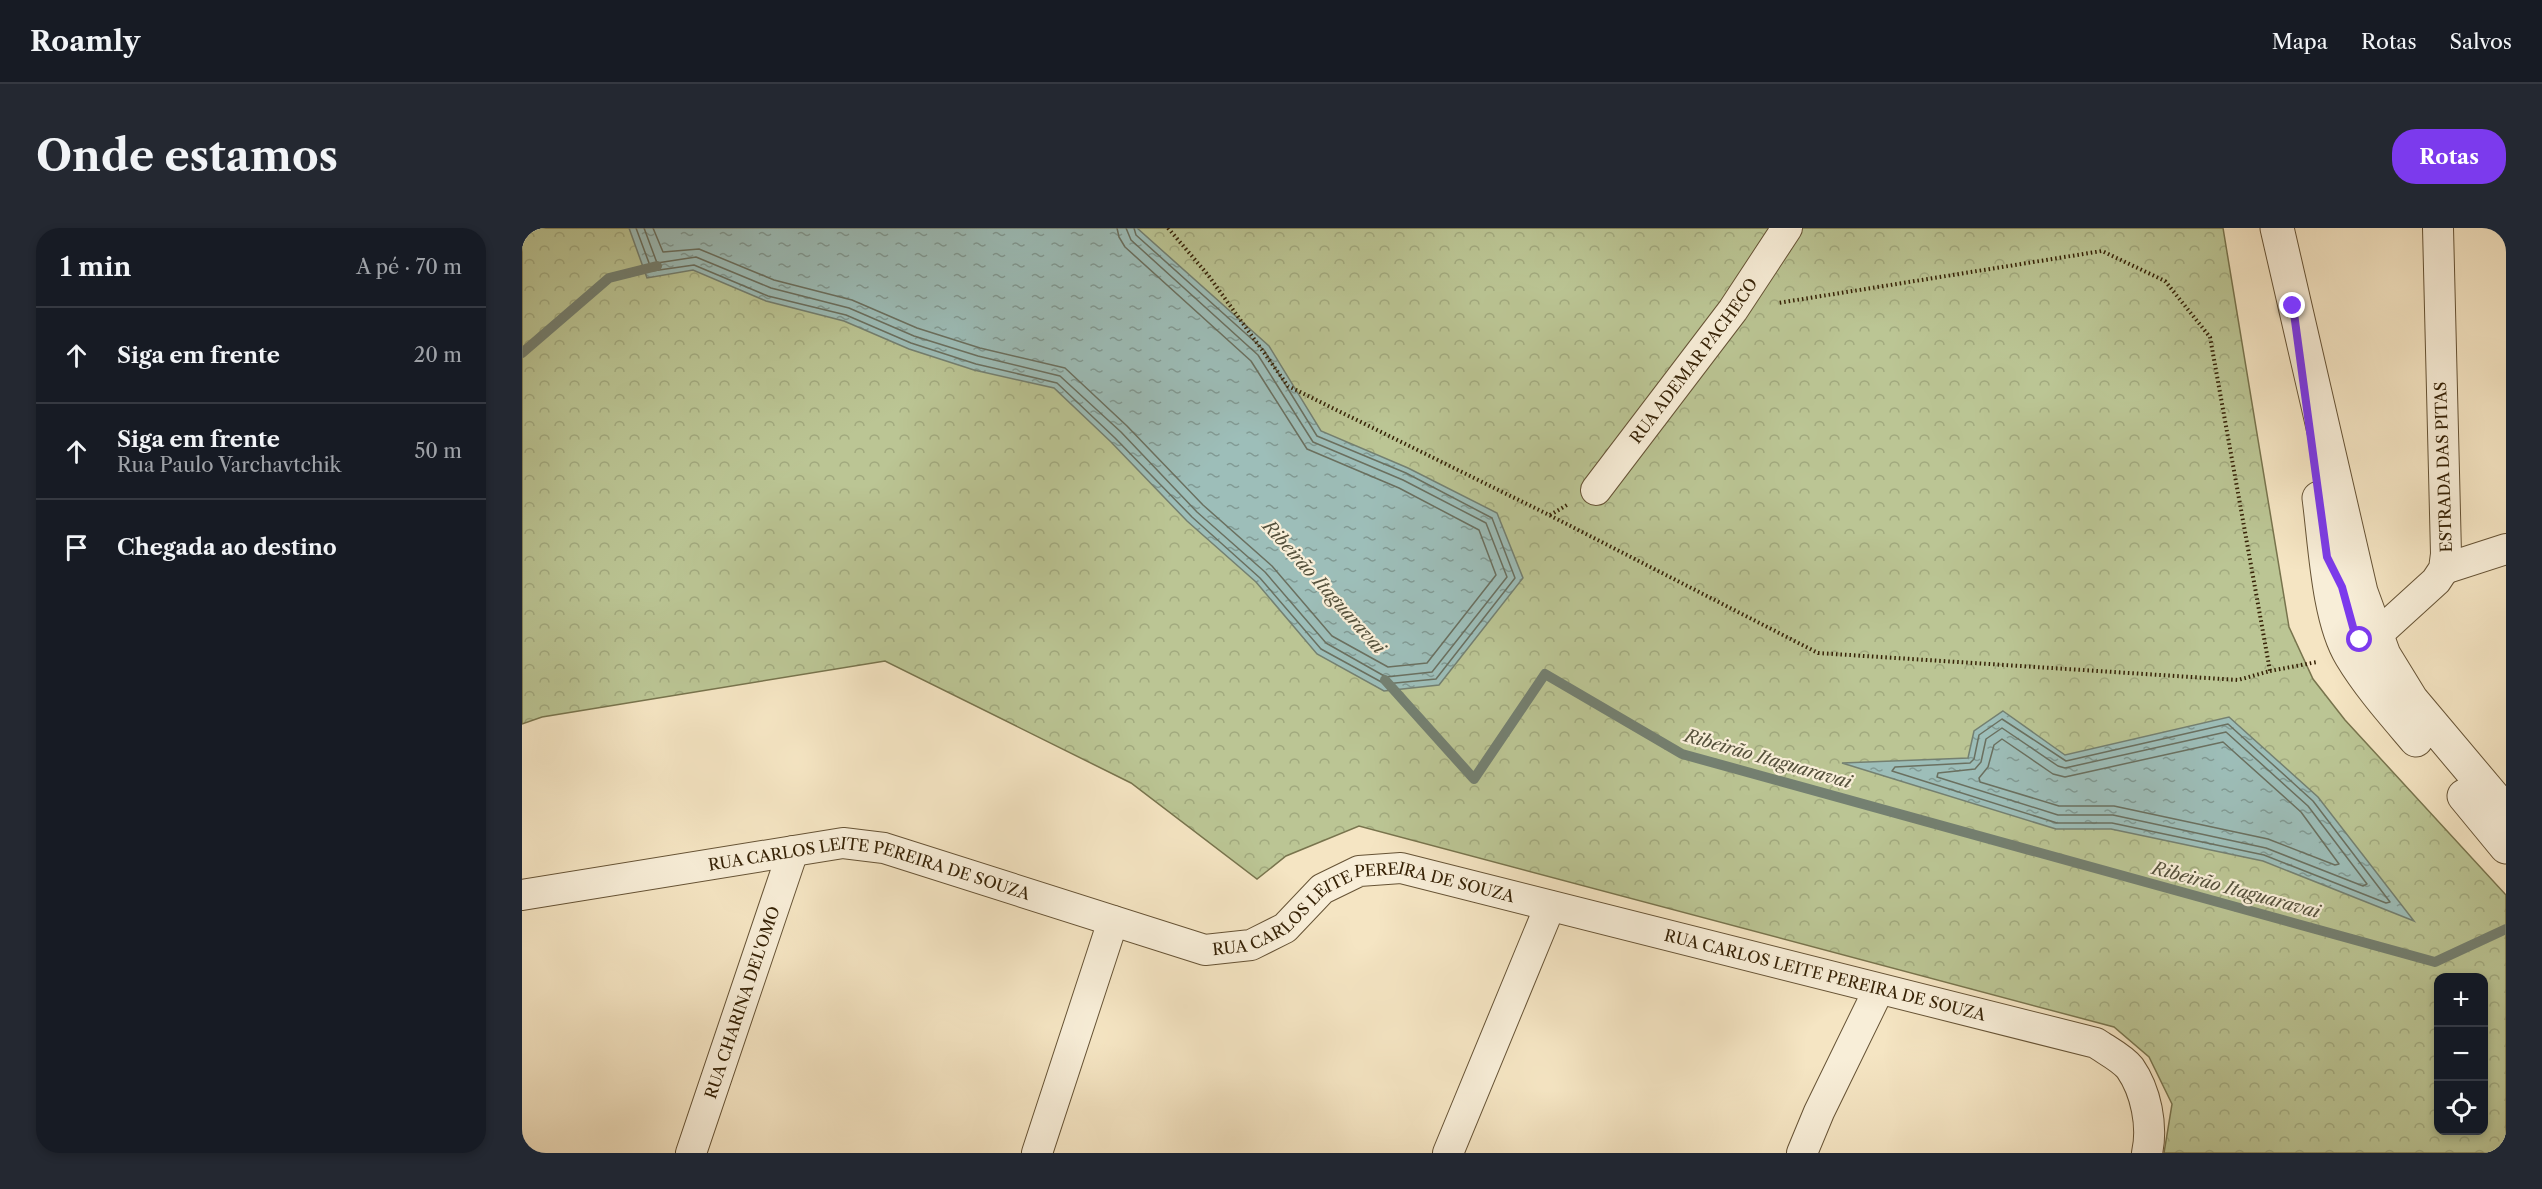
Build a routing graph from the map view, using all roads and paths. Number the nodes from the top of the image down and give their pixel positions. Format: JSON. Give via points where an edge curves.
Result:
{"nodes":[{"id":1,"x":1168,"y":228,"type":"edge"},
{"id":2,"x":1787,"y":228,"type":"edge"},
{"id":3,"x":2277,"y":228,"type":"edge"},
{"id":4,"x":2438,"y":228,"type":"edge"},
{"id":5,"x":2293,"y":306,"type":"junction"},
{"id":6,"x":1733,"y":310,"type":"junction"},
{"id":7,"x":1596,"y":490,"type":"dead end"},
{"id":8,"x":2506,"y":549,"type":"edge"},
{"id":9,"x":2444,"y":569,"type":"junction"},
{"id":10,"x":2365,"y":652,"type":"junction"},
{"id":11,"x":2271,"y":671,"type":"junction"},
{"id":12,"x":2506,"y":812,"type":"edge"},
{"id":13,"x":2506,"y":847,"type":"edge"},
{"id":14,"x":793,"y":851,"type":"junction"},
{"id":15,"x":522,"y":894,"type":"edge"},
{"id":16,"x":1550,"y":906,"type":"junction"},
{"id":17,"x":1113,"y":921,"type":"junction"},
{"id":18,"x":1879,"y":990,"type":"junction"},
{"id":19,"x":691,"y":1153,"type":"edge"},
{"id":20,"x":1037,"y":1153,"type":"edge"},
{"id":21,"x":1448,"y":1153,"type":"edge"},
{"id":22,"x":1802,"y":1153,"type":"edge"},
{"id":23,"x":2147,"y":1153,"type":"edge"}],
"edges":[{"from":1,"to":11,"type":"path","via":[[1209,275],[1288,386],[1818,654],[2238,680]]},
{"from":2,"to":6,"type":"street","name":"RUA ADEMAR PACHECO"},
{"from":3,"to":5,"type":"street"},
{"from":4,"to":9,"type":"street","name":"ESTRADA DAS PITAS"},
{"from":5,"to":10,"type":"street","via":[[2361,592]]},
{"from":5,"to":10,"type":"street","via":[[2341,634]]},
{"from":6,"to":7,"type":"street","name":"RUA ADEMAR PACHECO"},
{"from":6,"to":11,"type":"path","via":[[2102,251],[2165,281],[2210,338]]},
{"from":8,"to":9,"type":"street"},
{"from":9,"to":10,"type":"street","name":"ESTRADA DAS PITAS"},
{"from":10,"to":11,"type":"path"},
{"from":10,"to":12,"type":"street","via":[[2384,655],[2411,699]]},
{"from":10,"to":13,"type":"street","via":[[2400,721]]},
{"from":14,"to":15,"type":"street","name":"RUA CARLOS LEITE PEREIRA DE SOUZA"},
{"from":14,"to":17,"type":"street","name":"RUA CARLOS LEITE PEREIRA DE SOUZA","via":[[843,843],[884,848]]},
{"from":14,"to":19,"type":"street","name":"RUA CHARINA DEL'OMO"},
{"from":16,"to":17,"type":"street","name":"RUA CARLOS LEITE PEREIRA DE SOUZA","via":[[1401,868],[1359,871],[1322,889],[1285,928],[1251,945],[1205,950]]},
{"from":16,"to":18,"type":"street","name":"RUA CARLOS LEITE PEREIRA DE SOUZA"},
{"from":16,"to":21,"type":"street"},
{"from":17,"to":20,"type":"street"},
{"from":18,"to":22,"type":"street"},
{"from":18,"to":23,"type":"street","name":"RUA CARLOS LEITE PEREIRA DE SOUZA","via":[[2096,1043],[2129,1066],[2144,1097],[2151,1137]]}]}
